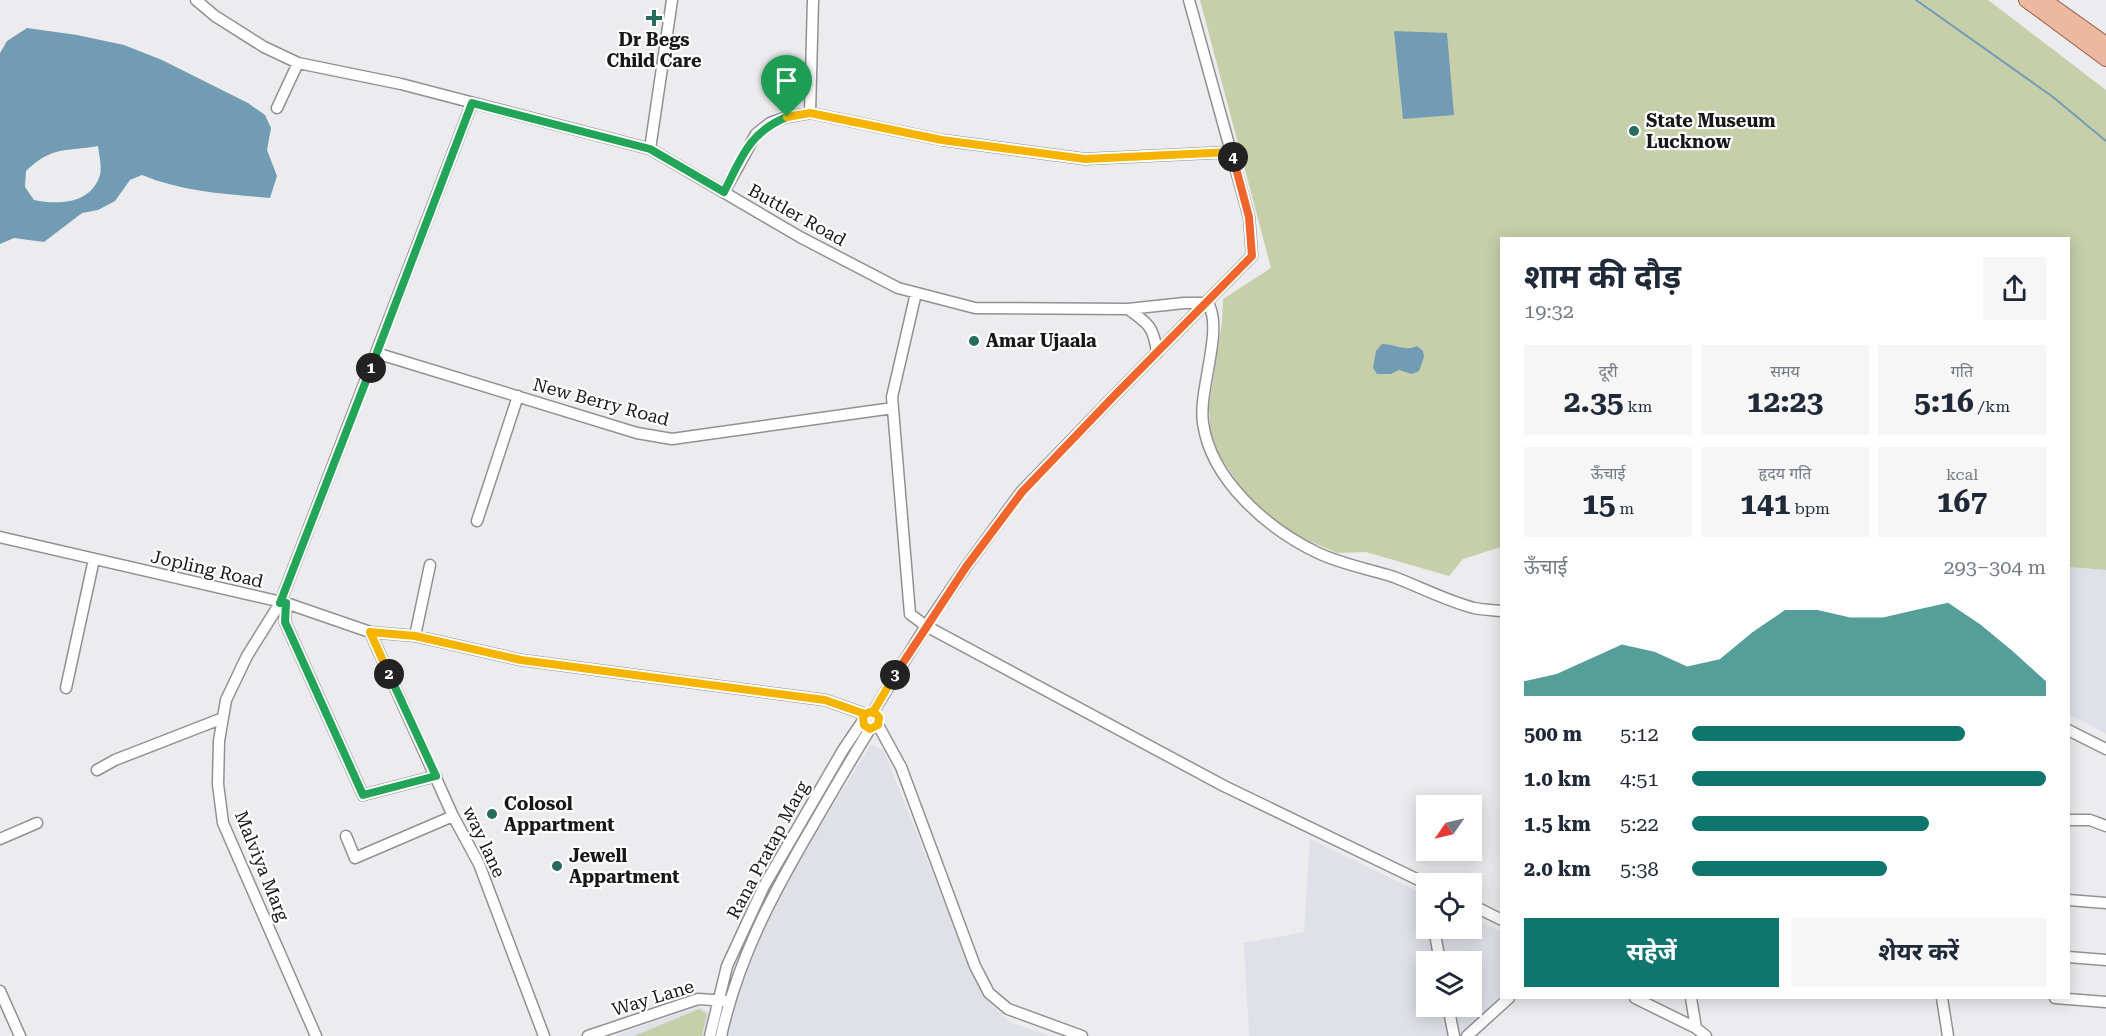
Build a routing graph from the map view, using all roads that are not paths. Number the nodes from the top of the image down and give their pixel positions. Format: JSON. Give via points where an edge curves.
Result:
{"nodes":[{"id":1,"x":196,"y":0,"type":"edge"},
{"id":2,"x":672,"y":0,"type":"edge"},
{"id":3,"x":813,"y":0,"type":"edge"},
{"id":4,"x":1189,"y":0,"type":"edge"},
{"id":5,"x":2026,"y":0,"type":"edge"},
{"id":6,"x":2044,"y":0,"type":"edge"},
{"id":7,"x":2106,"y":45,"type":"edge"},
{"id":8,"x":2106,"y":59,"type":"edge"},
{"id":9,"x":298,"y":63,"type":"junction"},
{"id":10,"x":472,"y":103,"type":"junction"},
{"id":11,"x":277,"y":108,"type":"dead end"},
{"id":12,"x":810,"y":113,"type":"junction"},
{"id":13,"x":650,"y":149,"type":"junction"},
{"id":14,"x":1231,"y":152,"type":"junction"},
{"id":15,"x":724,"y":192,"type":"junction"},
{"id":16,"x":916,"y":293,"type":"junction"},
{"id":17,"x":1208,"y":303,"type":"junction"},
{"id":18,"x":1128,"y":309,"type":"junction"},
{"id":19,"x":376,"y":353,"type":"junction"},
{"id":20,"x":1157,"y":353,"type":"junction"},
{"id":21,"x":518,"y":396,"type":"junction"},
{"id":22,"x":893,"y":408,"type":"junction"},
{"id":23,"x":477,"y":521,"type":"dead end"},
{"id":24,"x":0,"y":537,"type":"edge"},
{"id":25,"x":94,"y":559,"type":"junction"},
{"id":26,"x":430,"y":565,"type":"dead end"},
{"id":27,"x":283,"y":603,"type":"junction"},
{"id":28,"x":1500,"y":611,"type":"edge"},
{"id":29,"x":926,"y":626,"type":"junction"},
{"id":30,"x":370,"y":632,"type":"junction"},
{"id":31,"x":415,"y":636,"type":"junction"},
{"id":32,"x":66,"y":688,"type":"dead end"},
{"id":33,"x":223,"y":718,"type":"junction"},
{"id":34,"x":870,"y":720,"type":"junction"},
{"id":35,"x":2070,"y":731,"type":"edge"},
{"id":36,"x":2106,"y":749,"type":"edge"},
{"id":37,"x":97,"y":770,"type":"dead end"},
{"id":38,"x":436,"y":776,"type":"junction"},
{"id":39,"x":453,"y":816,"type":"junction"},
{"id":40,"x":2070,"y":820,"type":"edge"},
{"id":41,"x":37,"y":824,"type":"dead end"},
{"id":42,"x":2106,"y":826,"type":"edge"},
{"id":43,"x":346,"y":836,"type":"dead end"},
{"id":44,"x":0,"y":839,"type":"edge"},
{"id":45,"x":1416,"y":879,"type":"edge"},
{"id":46,"x":2070,"y":900,"type":"edge"},
{"id":47,"x":2106,"y":903,"type":"edge"},
{"id":48,"x":1482,"y":910,"type":"edge"},
{"id":49,"x":1500,"y":919,"type":"edge"},
{"id":50,"x":2070,"y":957,"type":"edge"},
{"id":51,"x":2106,"y":960,"type":"edge"},
{"id":52,"x":0,"y":992,"type":"edge"},
{"id":53,"x":1508,"y":999,"type":"edge"},
{"id":54,"x":1637,"y":999,"type":"edge"},
{"id":55,"x":1691,"y":999,"type":"edge"},
{"id":56,"x":1942,"y":999,"type":"edge"},
{"id":57,"x":2068,"y":999,"type":"edge"},
{"id":58,"x":724,"y":1000,"type":"junction"},
{"id":59,"x":2106,"y":1002,"type":"edge"},
{"id":60,"x":1450,"y":1017,"type":"edge"},
{"id":61,"x":1696,"y":1028,"type":"junction"},
{"id":62,"x":20,"y":1036,"type":"edge"},
{"id":63,"x":316,"y":1036,"type":"edge"},
{"id":64,"x":543,"y":1036,"type":"edge"},
{"id":65,"x":588,"y":1036,"type":"edge"},
{"id":66,"x":710,"y":1036,"type":"edge"},
{"id":67,"x":721,"y":1036,"type":"edge"},
{"id":68,"x":1082,"y":1036,"type":"edge"},
{"id":69,"x":1454,"y":1036,"type":"edge"},
{"id":70,"x":1467,"y":1036,"type":"edge"},
{"id":71,"x":1706,"y":1036,"type":"edge"},
{"id":72,"x":1947,"y":1036,"type":"edge"}],
"edges":[{"from":1,"to":9,"type":"street","name":"Buttler Road","via":[[264,47]]},
{"from":2,"to":13,"type":"street"},
{"from":3,"to":12,"type":"street"},
{"from":4,"to":14,"type":"street","name":"Rana Pratap Marg"},
{"from":5,"to":8,"type":"main road"},
{"from":6,"to":7,"type":"main road"},
{"from":9,"to":10,"type":"street","name":"Buttler Road"},
{"from":9,"to":11,"type":"street"},
{"from":10,"to":13,"type":"street","name":"Buttler Road"},
{"from":10,"to":19,"type":"street","name":"Malviya Marg"},
{"from":12,"to":14,"type":"street","via":[[942,140],[1085,159]]},
{"from":12,"to":15,"type":"street","via":[[770,123],[756,134]]},
{"from":13,"to":15,"type":"street","name":"Buttler Road"},
{"from":14,"to":17,"type":"street","name":"Rana Pratap Marg","via":[[1249,217],[1252,256]]},
{"from":15,"to":16,"type":"street","name":"Buttler Road","via":[[800,237],[898,288]]},
{"from":16,"to":18,"type":"street","name":"Buttler Road","via":[[975,308]]},
{"from":16,"to":22,"type":"street","via":[[892,397]]},
{"from":17,"to":18,"type":"street","name":"Buttler Road"},
{"from":17,"to":20,"type":"street","name":"Rana Pratap Marg"},
{"from":17,"to":28,"type":"street","via":[[1214,328],[1203,421],[1207,444],[1227,480],[1251,506],[1285,534],[1317,553],[1475,608]]},
{"from":18,"to":20,"type":"street","via":[[1147,322],[1155,335]]},
{"from":19,"to":21,"type":"street","name":"New Berry Road"},
{"from":19,"to":27,"type":"street","name":"Malviya Marg"},
{"from":20,"to":29,"type":"street","name":"Rana Pratap Marg","via":[[1022,492]]},
{"from":21,"to":22,"type":"street","name":"New Berry Road","via":[[637,433],[672,439]]},
{"from":21,"to":23,"type":"street"},
{"from":22,"to":29,"type":"street","via":[[910,614]]},
{"from":24,"to":25,"type":"street","name":"Jopling Road"},
{"from":25,"to":27,"type":"street","name":"Jopling Road"},
{"from":25,"to":32,"type":"street"},
{"from":26,"to":31,"type":"street"},
{"from":27,"to":30,"type":"street","name":"Jopling Road"},
{"from":27,"to":33,"type":"street","name":"Malviya Marg","via":[[247,656],[226,700]]},
{"from":27,"to":38,"type":"street","via":[[285,622],[363,795]]},
{"from":29,"to":34,"type":"street","name":"Rana Pratap Marg"},
{"from":29,"to":45,"type":"street","via":[[1224,786]]},
{"from":30,"to":31,"type":"street","name":"Jopling Road"},
{"from":30,"to":38,"type":"street","name":"way lane"},
{"from":31,"to":34,"type":"street","name":"Jopling Road","via":[[521,660],[825,700]]},
{"from":33,"to":37,"type":"street"},
{"from":33,"to":63,"type":"street","name":"Malviya Marg","via":[[218,783],[223,823]]},
{"from":34,"to":58,"type":"street","name":"Rana Pratap Marg","via":[[774,891]]},
{"from":34,"to":68,"type":"street","via":[[902,767],[975,966],[989,993],[1008,1008]]},
{"from":35,"to":36,"type":"street"},
{"from":38,"to":39,"type":"street","name":"way lane"},
{"from":39,"to":43,"type":"street","via":[[355,858]]},
{"from":39,"to":64,"type":"street","name":"way lane","via":[[479,864]]},
{"from":40,"to":42,"type":"street","via":[[2090,820]]},
{"from":41,"to":44,"type":"street"},
{"from":46,"to":47,"type":"street"},
{"from":48,"to":49,"type":"street"},
{"from":50,"to":51,"type":"street"},
{"from":52,"to":62,"type":"street"},
{"from":53,"to":70,"type":"street"},
{"from":54,"to":61,"type":"street"},
{"from":55,"to":61,"type":"street"},
{"from":56,"to":72,"type":"street"},
{"from":57,"to":59,"type":"street"},
{"from":58,"to":65,"type":"street","name":"Way Lane","via":[[698,999]]},
{"from":58,"to":66,"type":"street","name":"Rana Pratap Marg"},
{"from":58,"to":67,"type":"street","name":"Rana Pratap Marg"},
{"from":60,"to":69,"type":"street"},
{"from":61,"to":71,"type":"street"}]}
